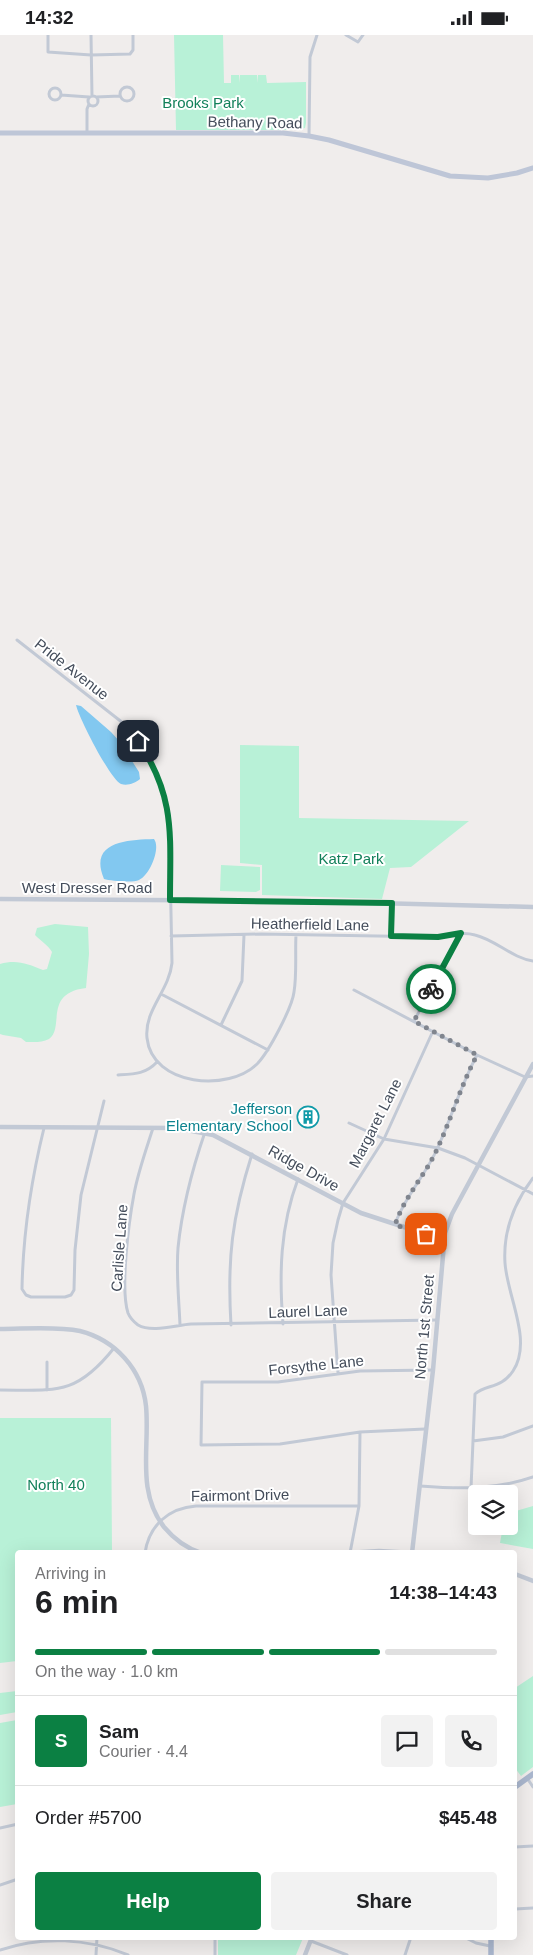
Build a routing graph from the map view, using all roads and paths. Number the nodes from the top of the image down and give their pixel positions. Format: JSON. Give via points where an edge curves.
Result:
{"nodes":[{"id":1,"x":48,"y":35,"type":"edge"},
{"id":2,"x":91,"y":35,"type":"edge"},
{"id":3,"x":133,"y":35,"type":"edge"},
{"id":4,"x":316,"y":35,"type":"edge"},
{"id":5,"x":346,"y":35,"type":"edge"},
{"id":6,"x":363,"y":35,"type":"edge"},
{"id":7,"x":91,"y":55,"type":"junction"},
{"id":8,"x":61,"y":95,"type":"junction"},
{"id":9,"x":92,"y":96,"type":"junction"},
{"id":10,"x":120,"y":96,"type":"junction"},
{"id":11,"x":89,"y":105,"type":"junction"},
{"id":12,"x":0,"y":133,"type":"edge"},
{"id":13,"x":87,"y":133,"type":"junction"},
{"id":14,"x":309,"y":136,"type":"junction"},
{"id":15,"x":533,"y":168,"type":"edge"},
{"id":16,"x":17,"y":640,"type":"dead end"},
{"id":17,"x":0,"y":899,"type":"edge"},
{"id":18,"x":170,"y":900,"type":"junction"},
{"id":19,"x":392,"y":903,"type":"junction"},
{"id":20,"x":533,"y":907,"type":"edge"},
{"id":21,"x":461,"y":933,"type":"junction"},
{"id":22,"x":244,"y":935,"type":"junction"},
{"id":23,"x":296,"y":935,"type":"junction"},
{"id":24,"x":171,"y":936,"type":"junction"},
{"id":25,"x":391,"y":936,"type":"junction"},
{"id":26,"x":533,"y":961,"type":"edge"},
{"id":27,"x":354,"y":990,"type":"dead end"},
{"id":28,"x":162,"y":994,"type":"junction"},
{"id":29,"x":414,"y":1021,"type":"junction"},
{"id":30,"x":221,"y":1025,"type":"junction"},
{"id":31,"x":433,"y":1031,"type":"junction"},
{"id":32,"x":268,"y":1050,"type":"junction"},
{"id":33,"x":477,"y":1055,"type":"junction"},
{"id":34,"x":157,"y":1062,"type":"junction"},
{"id":35,"x":533,"y":1064,"type":"edge"},
{"id":36,"x":118,"y":1075,"type":"dead end"},
{"id":37,"x":533,"y":1076,"type":"edge"},
{"id":38,"x":525,"y":1077,"type":"junction"},
{"id":39,"x":104,"y":1101,"type":"dead end"},
{"id":40,"x":349,"y":1123,"type":"dead end"},
{"id":41,"x":0,"y":1127,"type":"edge"},
{"id":42,"x":44,"y":1127,"type":"junction"},
{"id":43,"x":97,"y":1127,"type":"junction"},
{"id":44,"x":152,"y":1128,"type":"junction"},
{"id":45,"x":205,"y":1132,"type":"junction"},
{"id":46,"x":384,"y":1139,"type":"junction"},
{"id":47,"x":438,"y":1148,"type":"junction"},
{"id":48,"x":252,"y":1154,"type":"junction"},
{"id":49,"x":478,"y":1165,"type":"junction"},
{"id":50,"x":533,"y":1178,"type":"edge"},
{"id":51,"x":298,"y":1179,"type":"junction"},
{"id":52,"x":525,"y":1189,"type":"junction"},
{"id":53,"x":533,"y":1194,"type":"edge"},
{"id":54,"x":343,"y":1203,"type":"junction"},
{"id":55,"x":395,"y":1225,"type":"junction"},
{"id":56,"x":444,"y":1240,"type":"junction"},
{"id":57,"x":437,"y":1319,"type":"junction"},
{"id":58,"x":334,"y":1321,"type":"junction"},
{"id":59,"x":283,"y":1324,"type":"junction"},
{"id":60,"x":180,"y":1325,"type":"junction"},
{"id":61,"x":231,"y":1325,"type":"junction"},
{"id":62,"x":0,"y":1329,"type":"edge"},
{"id":63,"x":115,"y":1348,"type":"junction"},
{"id":64,"x":47,"y":1362,"type":"dead end"},
{"id":65,"x":433,"y":1370,"type":"junction"},
{"id":66,"x":338,"y":1373,"type":"junction"},
{"id":67,"x":0,"y":1389,"type":"edge"},
{"id":68,"x":47,"y":1390,"type":"junction"},
{"id":69,"x":533,"y":1426,"type":"edge"},
{"id":70,"x":425,"y":1429,"type":"junction"},
{"id":71,"x":360,"y":1432,"type":"junction"},
{"id":72,"x":473,"y":1441,"type":"junction"},
{"id":73,"x":533,"y":1477,"type":"edge"},
{"id":74,"x":471,"y":1485,"type":"edge"},
{"id":75,"x":503,"y":1485,"type":"edge"},
{"id":76,"x":420,"y":1486,"type":"junction"},
{"id":77,"x":468,"y":1488,"type":"edge"},
{"id":78,"x":359,"y":1506,"type":"junction"},
{"id":79,"x":159,"y":1520,"type":"junction"},
{"id":80,"x":146,"y":1550,"type":"edge"},
{"id":81,"x":195,"y":1550,"type":"edge"},
{"id":82,"x":349,"y":1550,"type":"edge"},
{"id":83,"x":413,"y":1550,"type":"edge"},
{"id":84,"x":517,"y":1575,"type":"edge"},
{"id":85,"x":533,"y":1581,"type":"edge"},
{"id":86,"x":533,"y":1774,"type":"edge"},
{"id":87,"x":527,"y":1778,"type":"junction"},
{"id":88,"x":517,"y":1786,"type":"edge"},
{"id":89,"x":533,"y":1787,"type":"edge"},
{"id":90,"x":15,"y":1825,"type":"edge"},
{"id":91,"x":0,"y":1828,"type":"edge"},
{"id":92,"x":533,"y":1846,"type":"edge"},
{"id":93,"x":517,"y":1847,"type":"edge"},
{"id":94,"x":15,"y":1880,"type":"edge"},
{"id":95,"x":0,"y":1885,"type":"edge"},
{"id":96,"x":533,"y":1908,"type":"edge"},
{"id":97,"x":517,"y":1909,"type":"edge"},
{"id":98,"x":97,"y":1940,"type":"edge"},
{"id":99,"x":216,"y":1940,"type":"edge"},
{"id":100,"x":312,"y":1940,"type":"edge"},
{"id":101,"x":314,"y":1940,"type":"edge"},
{"id":102,"x":410,"y":1940,"type":"edge"},
{"id":103,"x":470,"y":1940,"type":"edge"},
{"id":104,"x":491,"y":1940,"type":"edge"},
{"id":105,"x":96,"y":1944,"type":"junction"},
{"id":106,"x":491,"y":1946,"type":"junction"},
{"id":107,"x":0,"y":1950,"type":"edge"},
{"id":108,"x":96,"y":1955,"type":"edge"},
{"id":109,"x":128,"y":1955,"type":"edge"},
{"id":110,"x":215,"y":1955,"type":"edge"},
{"id":111,"x":306,"y":1955,"type":"edge"},
{"id":112,"x":347,"y":1955,"type":"edge"},
{"id":113,"x":405,"y":1955,"type":"edge"},
{"id":114,"x":491,"y":1955,"type":"edge"}],
"edges":[{"from":1,"to":7,"type":"street","via":[[48,52]]},
{"from":2,"to":7,"type":"street"},
{"from":3,"to":7,"type":"street","via":[[130,54]]},
{"from":4,"to":14,"type":"street","via":[[310,57]]},
{"from":5,"to":6,"type":"street","via":[[358,42]]},
{"from":7,"to":9,"type":"street"},
{"from":8,"to":8,"type":"street","via":[[55,88],[48,93],[54,101]]},
{"from":8,"to":9,"type":"street"},
{"from":9,"to":10,"type":"street"},
{"from":9,"to":11,"type":"street","via":[[88,99]]},
{"from":9,"to":11,"type":"street","via":[[98,99],[97,104]]},
{"from":10,"to":10,"type":"street","via":[[128,101],[133,93],[125,88]]},
{"from":11,"to":13,"type":"street"},
{"from":12,"to":13,"type":"main road","name":"Bethany Road"},
{"from":13,"to":14,"type":"main road","name":"Bethany Road","via":[[283,133]]},
{"from":14,"to":15,"type":"main road","name":"Bethany Road","via":[[450,176],[488,178]]},
{"from":16,"to":18,"type":"street","name":"Pride Avenue","via":[[123,723],[151,761],[169,815]]},
{"from":17,"to":18,"type":"street","name":"West Dresser Road"},
{"from":18,"to":19,"type":"street","name":"West Dresser Road"},
{"from":18,"to":24,"type":"street","name":"Pride Avenue"},
{"from":19,"to":20,"type":"street","name":"West Dresser Road"},
{"from":19,"to":25,"type":"street"},
{"from":21,"to":25,"type":"street","name":"Heatherfield Lane","via":[[438,937]]},
{"from":21,"to":26,"type":"street","name":"Heatherfield Lane","via":[[488,939]]},
{"from":21,"to":29,"type":"street"},
{"from":22,"to":23,"type":"street","name":"Heatherfield Lane"},
{"from":22,"to":24,"type":"street","name":"Heatherfield Lane"},
{"from":22,"to":30,"type":"street","via":[[242,981]]},
{"from":23,"to":25,"type":"street","name":"Heatherfield Lane"},
{"from":23,"to":32,"type":"street","via":[[293,998]]},
{"from":24,"to":28,"type":"street","name":"Pride Avenue","via":[[171,970]]},
{"from":27,"to":29,"type":"street"},
{"from":28,"to":30,"type":"street"},
{"from":28,"to":34,"type":"street","name":"Pride Avenue","via":[[151,1012],[147,1032],[150,1052]]},
{"from":29,"to":31,"type":"street"},
{"from":30,"to":32,"type":"street"},
{"from":31,"to":33,"type":"street"},
{"from":31,"to":46,"type":"street","name":"Margaret Lane"},
{"from":32,"to":34,"type":"street","via":[[246,1073],[220,1082],[185,1077]]},
{"from":33,"to":38,"type":"street"},
{"from":33,"to":47,"type":"street"},
{"from":34,"to":36,"type":"street","via":[[140,1073]]},
{"from":35,"to":38,"type":"street","name":"North 1st Street"},
{"from":37,"to":38,"type":"street"},
{"from":38,"to":49,"type":"street","name":"North 1st Street"},
{"from":39,"to":43,"type":"street"},
{"from":40,"to":46,"type":"street"},
{"from":41,"to":42,"type":"street","name":"Ridge Drive"},
{"from":42,"to":43,"type":"street","name":"Ridge Drive"},
{"from":42,"to":43,"type":"street","via":[[32,1179],[24,1242],[22,1289],[31,1297],[65,1297],[73,1293],[81,1195]]},
{"from":43,"to":44,"type":"street","name":"Ridge Drive"},
{"from":44,"to":45,"type":"street","name":"Ridge Drive"},
{"from":44,"to":60,"type":"street","name":"Carlisle Lane","via":[[129,1225],[128,1311],[134,1322],[144,1327]]},
{"from":45,"to":48,"type":"street","name":"Ridge Drive"},
{"from":45,"to":60,"type":"street","via":[[192,1170],[182,1221],[178,1265]]},
{"from":46,"to":47,"type":"street"},
{"from":46,"to":54,"type":"street","name":"Margaret Lane"},
{"from":47,"to":49,"type":"street"},
{"from":47,"to":55,"type":"street","via":[[403,1205]]},
{"from":48,"to":51,"type":"street","name":"Ridge Drive"},
{"from":48,"to":61,"type":"street","via":[[237,1207],[230,1248]]},
{"from":49,"to":52,"type":"street"},
{"from":49,"to":56,"type":"street","name":"North 1st Street","via":[[449,1221]]},
{"from":50,"to":52,"type":"street"},
{"from":51,"to":54,"type":"street","name":"Ridge Drive"},
{"from":51,"to":59,"type":"street","via":[[288,1210],[281,1253]]},
{"from":52,"to":53,"type":"street"},
{"from":52,"to":72,"type":"street","via":[[510,1220],[505,1255],[507,1281],[520,1338],[520,1355],[506,1379],[475,1393]]},
{"from":54,"to":55,"type":"street","name":"Ridge Drive"},
{"from":54,"to":58,"type":"street","name":"Margaret Lane","via":[[331,1261]]},
{"from":55,"to":56,"type":"street","name":"Ridge Drive"},
{"from":56,"to":57,"type":"street","name":"North 1st Street"},
{"from":57,"to":58,"type":"street","name":"Laurel Lane"},
{"from":57,"to":65,"type":"street","name":"North 1st Street"},
{"from":58,"to":59,"type":"street","name":"Laurel Lane"},
{"from":58,"to":66,"type":"street","name":"Margaret Lane"},
{"from":59,"to":61,"type":"street","name":"Laurel Lane"},
{"from":60,"to":61,"type":"street","name":"Laurel Lane"},
{"from":62,"to":63,"type":"street","via":[[76,1331]]},
{"from":63,"to":68,"type":"street","via":[[87,1377],[66,1387]]},
{"from":63,"to":79,"type":"street","via":[[132,1367],[143,1392],[146,1485]]},
{"from":64,"to":68,"type":"street"},
{"from":65,"to":66,"type":"street","name":"Forsythe Lane"},
{"from":65,"to":70,"type":"street","name":"North 1st Street"},
{"from":66,"to":71,"type":"street","name":"Forsythe Lane","via":[[278,1382],[202,1382],[202,1445],[280,1444]]},
{"from":67,"to":68,"type":"street"},
{"from":69,"to":72,"type":"street","via":[[503,1437]]},
{"from":70,"to":71,"type":"street"},
{"from":70,"to":76,"type":"street","name":"North 1st Street"},
{"from":71,"to":78,"type":"street"},
{"from":72,"to":74,"type":"street"},
{"from":73,"to":75,"type":"street"},
{"from":76,"to":77,"type":"street"},
{"from":76,"to":83,"type":"street","name":"North 1st Street"},
{"from":78,"to":79,"type":"street","name":"Fairmont Drive","via":[[196,1506],[179,1509]]},
{"from":78,"to":82,"type":"street"},
{"from":79,"to":80,"type":"street","via":[[150,1534]]},
{"from":79,"to":81,"type":"street","via":[[176,1539]]},
{"from":84,"to":85,"type":"street"},
{"from":86,"to":87,"type":"main road"},
{"from":87,"to":88,"type":"main road"},
{"from":87,"to":89,"type":"street"},
{"from":90,"to":91,"type":"street"},
{"from":92,"to":93,"type":"street"},
{"from":94,"to":95,"type":"street"},
{"from":96,"to":97,"type":"street"},
{"from":98,"to":105,"type":"street"},
{"from":99,"to":110,"type":"street"},
{"from":100,"to":111,"type":"street"},
{"from":101,"to":112,"type":"street"},
{"from":102,"to":113,"type":"street"},
{"from":103,"to":106,"type":"street"},
{"from":104,"to":106,"type":"main road"},
{"from":105,"to":107,"type":"street","via":[[45,1941]]},
{"from":105,"to":108,"type":"street"},
{"from":105,"to":109,"type":"street"},
{"from":106,"to":114,"type":"main road"}]}
